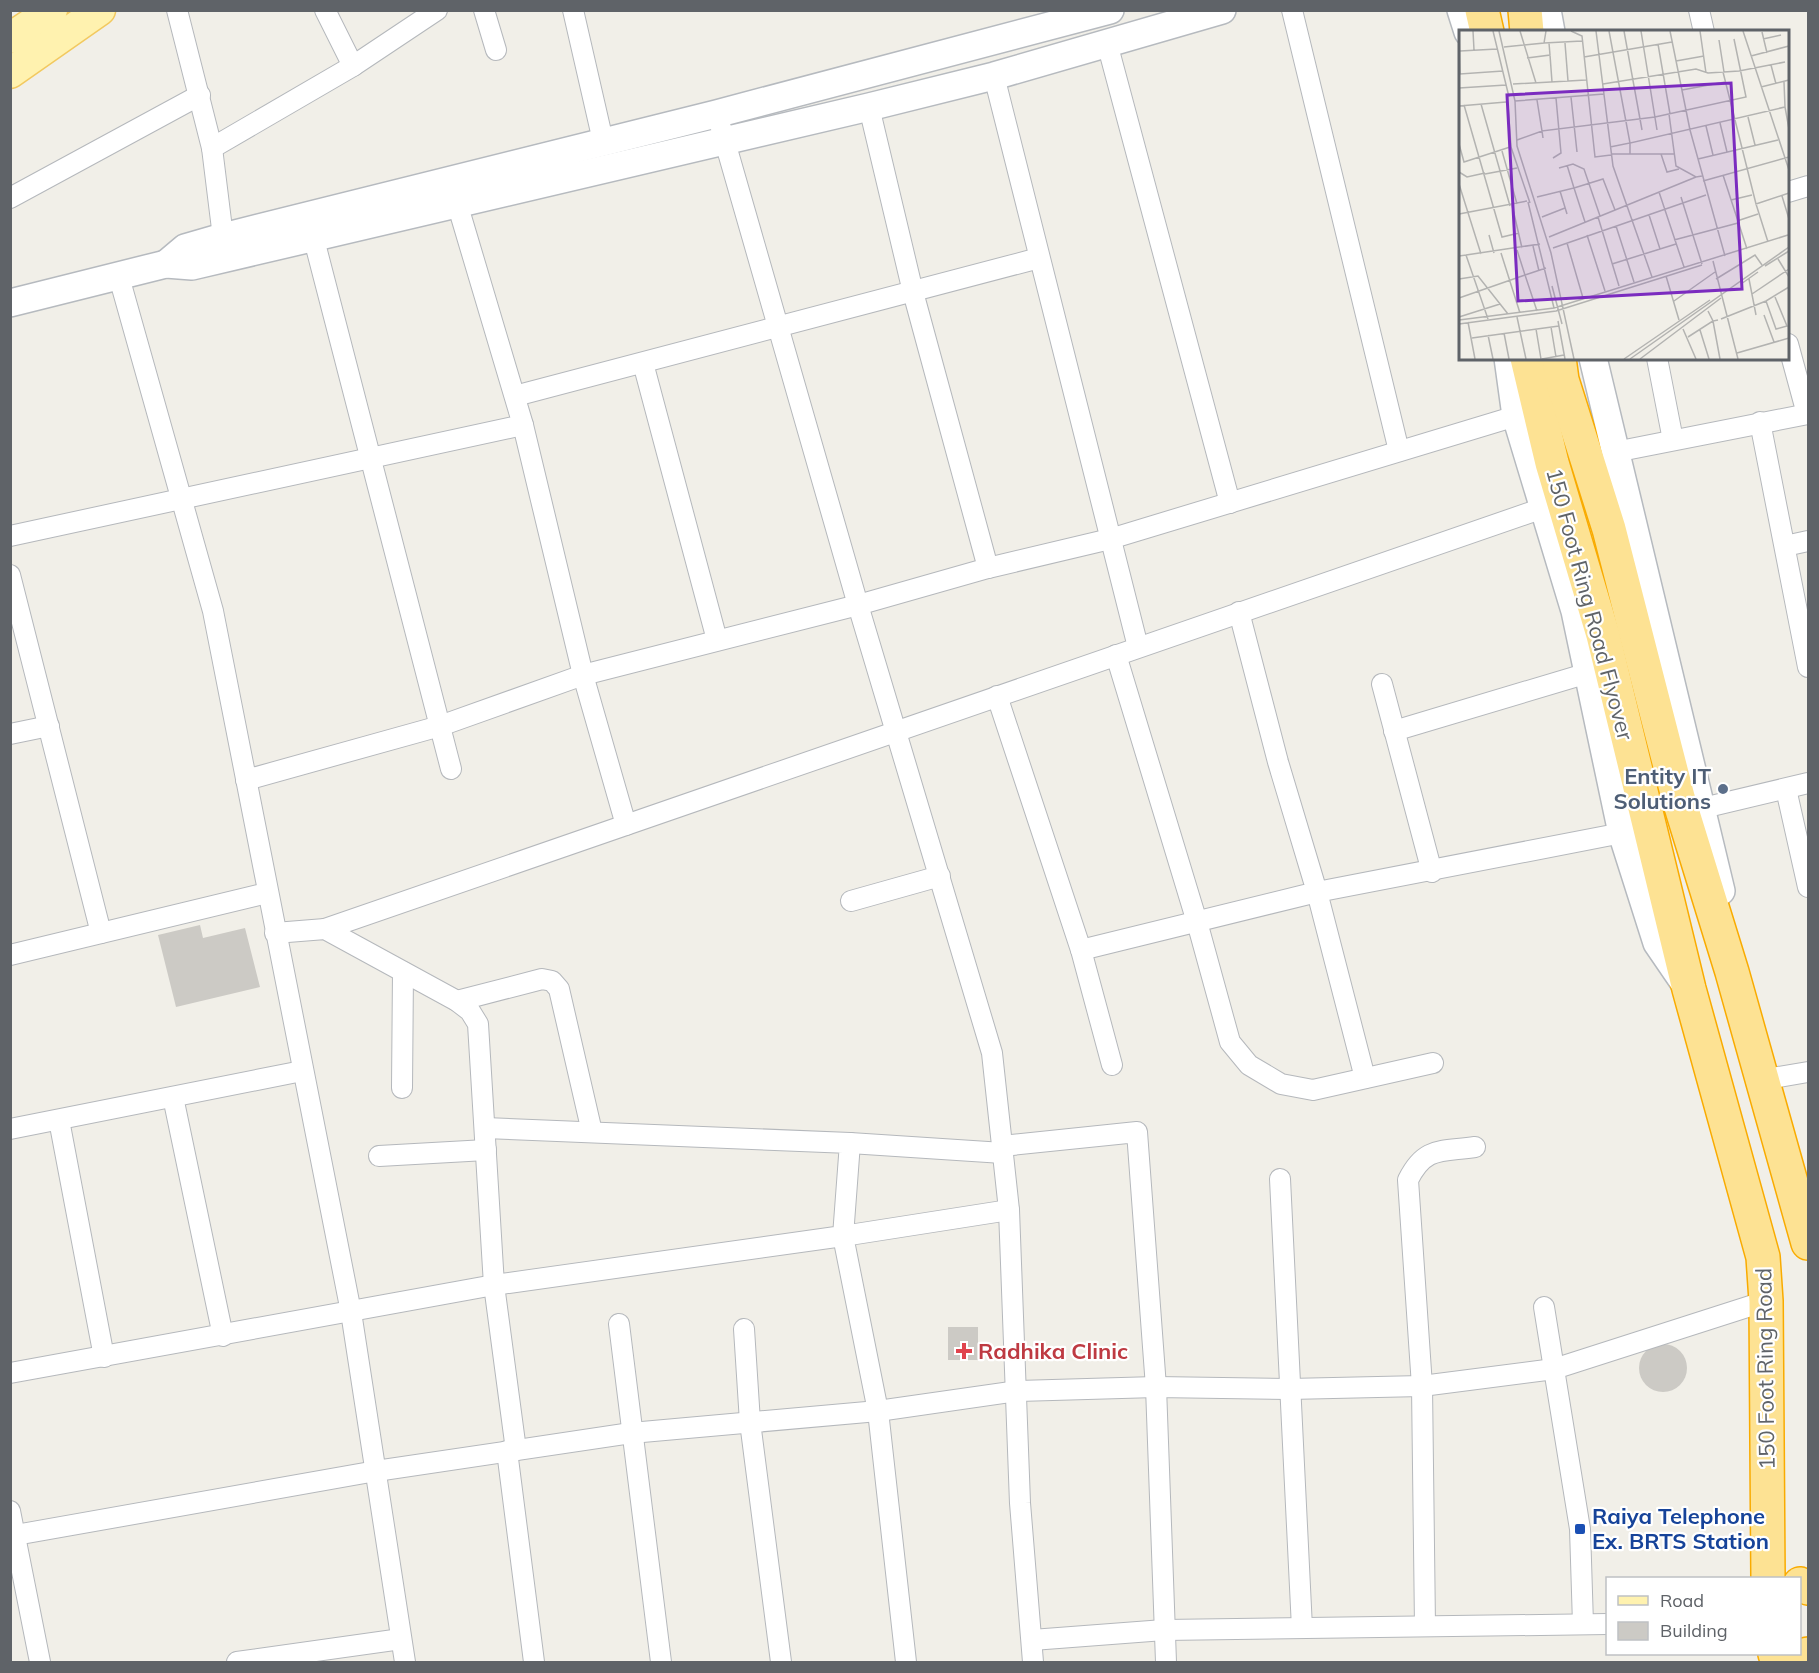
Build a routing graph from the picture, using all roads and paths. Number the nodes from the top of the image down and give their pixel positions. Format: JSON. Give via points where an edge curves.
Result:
{"nodes":[{"id":1,"x":52,"y":10,"type":"edge"},
{"id":2,"x":100,"y":10,"type":"edge"},
{"id":3,"x":177,"y":10,"type":"edge"},
{"id":4,"x":325,"y":10,"type":"edge"},
{"id":5,"x":437,"y":10,"type":"edge"},
{"id":6,"x":484,"y":10,"type":"edge"},
{"id":7,"x":573,"y":10,"type":"edge"},
{"id":8,"x":1110,"y":10,"type":"edge"},
{"id":9,"x":1222,"y":10,"type":"edge"},
{"id":10,"x":1292,"y":10,"type":"edge"},
{"id":11,"x":1461,"y":10,"type":"edge"},
{"id":12,"x":1482,"y":10,"type":"edge"},
{"id":13,"x":1525,"y":10,"type":"edge"},
{"id":14,"x":1547,"y":10,"type":"edge"},
{"id":15,"x":1699,"y":10,"type":"edge"},
{"id":16,"x":1467,"y":30,"type":"edge"},
{"id":17,"x":1487,"y":30,"type":"edge"},
{"id":18,"x":1527,"y":30,"type":"edge"},
{"id":19,"x":1551,"y":30,"type":"edge"},
{"id":20,"x":1704,"y":30,"type":"edge"},
{"id":21,"x":10,"y":38,"type":"edge"},
{"id":22,"x":1107,"y":44,"type":"junction"},
{"id":23,"x":496,"y":50,"type":"dead end"},
{"id":24,"x":353,"y":66,"type":"junction"},
{"id":25,"x":10,"y":73,"type":"edge"},
{"id":26,"x":994,"y":76,"type":"junction"},
{"id":27,"x":200,"y":95,"type":"junction"},
{"id":28,"x":869,"y":107,"type":"junction"},
{"id":29,"x":716,"y":114,"type":"junction"},
{"id":30,"x":724,"y":140,"type":"junction"},
{"id":31,"x":603,"y":141,"type":"junction"},
{"id":32,"x":212,"y":148,"type":"junction"},
{"id":33,"x":1809,"y":186,"type":"edge"},
{"id":34,"x":1789,"y":192,"type":"edge"},
{"id":35,"x":10,"y":198,"type":"edge"},
{"id":36,"x":458,"y":203,"type":"junction"},
{"id":37,"x":310,"y":226,"type":"junction"},
{"id":38,"x":223,"y":237,"type":"junction"},
{"id":39,"x":1039,"y":258,"type":"junction"},
{"id":40,"x":166,"y":264,"type":"junction"},
{"id":41,"x":119,"y":278,"type":"junction"},
{"id":42,"x":913,"y":292,"type":"junction"},
{"id":43,"x":10,"y":303,"type":"edge"},
{"id":44,"x":780,"y":328,"type":"junction"},
{"id":45,"x":1789,"y":348,"type":"edge"},
{"id":46,"x":1508,"y":360,"type":"edge"},
{"id":47,"x":1527,"y":360,"type":"edge"},
{"id":48,"x":1559,"y":360,"type":"edge"},
{"id":49,"x":1593,"y":360,"type":"edge"},
{"id":50,"x":1657,"y":360,"type":"edge"},
{"id":51,"x":643,"y":363,"type":"junction"},
{"id":52,"x":515,"y":396,"type":"junction"},
{"id":53,"x":1808,"y":414,"type":"edge"},
{"id":54,"x":1516,"y":416,"type":"junction"},
{"id":55,"x":1760,"y":422,"type":"junction"},
{"id":56,"x":523,"y":425,"type":"junction"},
{"id":57,"x":1673,"y":440,"type":"junction"},
{"id":58,"x":1400,"y":451,"type":"junction"},
{"id":59,"x":1615,"y":452,"type":"junction"},
{"id":60,"x":370,"y":458,"type":"junction"},
{"id":61,"x":181,"y":499,"type":"junction"},
{"id":62,"x":1230,"y":503,"type":"junction"},
{"id":63,"x":1543,"y":508,"type":"junction"},
{"id":64,"x":10,"y":536,"type":"edge"},
{"id":65,"x":1110,"y":539,"type":"junction"},
{"id":66,"x":1809,"y":541,"type":"edge"},
{"id":67,"x":1785,"y":546,"type":"junction"},
{"id":68,"x":988,"y":568,"type":"junction"},
{"id":69,"x":10,"y":575,"type":"edge"},
{"id":70,"x":858,"y":605,"type":"junction"},
{"id":71,"x":1239,"y":612,"type":"junction"},
{"id":72,"x":717,"y":640,"type":"junction"},
{"id":73,"x":1138,"y":647,"type":"junction"},
{"id":74,"x":1116,"y":655,"type":"junction"},
{"id":75,"x":1809,"y":668,"type":"edge"},
{"id":76,"x":1588,"y":673,"type":"junction"},
{"id":77,"x":583,"y":675,"type":"junction"},
{"id":78,"x":1382,"y":684,"type":"dead end"},
{"id":79,"x":997,"y":696,"type":"junction"},
{"id":80,"x":48,"y":726,"type":"junction"},
{"id":81,"x":440,"y":726,"type":"junction"},
{"id":82,"x":1394,"y":730,"type":"junction"},
{"id":83,"x":897,"y":731,"type":"junction"},
{"id":84,"x":10,"y":734,"type":"edge"},
{"id":85,"x":451,"y":769,"type":"dead end"},
{"id":86,"x":246,"y":780,"type":"junction"},
{"id":87,"x":1809,"y":783,"type":"edge"},
{"id":88,"x":1786,"y":789,"type":"junction"},
{"id":89,"x":1703,"y":808,"type":"junction"},
{"id":90,"x":626,"y":825,"type":"junction"},
{"id":91,"x":1622,"y":833,"type":"junction"},
{"id":92,"x":1432,"y":872,"type":"junction"},
{"id":93,"x":940,"y":876,"type":"junction"},
{"id":94,"x":1809,"y":887,"type":"edge"},
{"id":95,"x":1317,"y":892,"type":"junction"},
{"id":96,"x":267,"y":893,"type":"junction"},
{"id":97,"x":851,"y":901,"type":"dead end"},
{"id":98,"x":1197,"y":922,"type":"junction"},
{"id":99,"x":325,"y":929,"type":"junction"},
{"id":100,"x":101,"y":933,"type":"junction"},
{"id":101,"x":275,"y":933,"type":"junction"},
{"id":102,"x":1081,"y":950,"type":"junction"},
{"id":103,"x":10,"y":955,"type":"edge"},
{"id":104,"x":403,"y":972,"type":"junction"},
{"id":105,"x":1732,"y":972,"type":"junction"},
{"id":106,"x":1689,"y":989,"type":"junction"},
{"id":107,"x":457,"y":1001,"type":"junction"},
{"id":108,"x":1433,"y":1064,"type":"dead end"},
{"id":109,"x":1112,"y":1065,"type":"dead end"},
{"id":110,"x":302,"y":1071,"type":"junction"},
{"id":111,"x":1809,"y":1072,"type":"edge"},
{"id":112,"x":1365,"y":1078,"type":"junction"},
{"id":113,"x":1761,"y":1080,"type":"junction"},
{"id":114,"x":402,"y":1088,"type":"dead end"},
{"id":115,"x":173,"y":1097,"type":"junction"},
{"id":116,"x":59,"y":1120,"type":"junction"},
{"id":117,"x":484,"y":1128,"type":"junction"},
{"id":118,"x":10,"y":1129,"type":"edge"},
{"id":119,"x":592,"y":1132,"type":"junction"},
{"id":120,"x":850,"y":1143,"type":"junction"},
{"id":121,"x":1475,"y":1148,"type":"dead end"},
{"id":122,"x":1003,"y":1149,"type":"junction"},
{"id":123,"x":486,"y":1150,"type":"junction"},
{"id":124,"x":379,"y":1156,"type":"dead end"},
{"id":125,"x":1280,"y":1179,"type":"dead end"},
{"id":126,"x":1009,"y":1210,"type":"junction"},
{"id":127,"x":843,"y":1236,"type":"junction"},
{"id":128,"x":1809,"y":1243,"type":"edge"},
{"id":129,"x":494,"y":1285,"type":"junction"},
{"id":130,"x":1766,"y":1301,"type":"junction"},
{"id":131,"x":1544,"y":1307,"type":"dead end"},
{"id":132,"x":351,"y":1312,"type":"junction"},
{"id":133,"x":619,"y":1324,"type":"dead end"},
{"id":134,"x":744,"y":1329,"type":"dead end"},
{"id":135,"x":223,"y":1336,"type":"junction"},
{"id":136,"x":104,"y":1358,"type":"junction"},
{"id":137,"x":1554,"y":1369,"type":"junction"},
{"id":138,"x":10,"y":1373,"type":"edge"},
{"id":139,"x":1422,"y":1386,"type":"junction"},
{"id":140,"x":1156,"y":1387,"type":"junction"},
{"id":141,"x":1289,"y":1389,"type":"junction"},
{"id":142,"x":1018,"y":1391,"type":"junction"},
{"id":143,"x":878,"y":1411,"type":"junction"},
{"id":144,"x":750,"y":1422,"type":"junction"},
{"id":145,"x":631,"y":1433,"type":"junction"},
{"id":146,"x":512,"y":1451,"type":"junction"},
{"id":147,"x":376,"y":1471,"type":"junction"},
{"id":148,"x":10,"y":1511,"type":"edge"},
{"id":149,"x":13,"y":1536,"type":"edge"},
{"id":150,"x":1768,"y":1577,"type":"edge"},
{"id":151,"x":1583,"y":1624,"type":"junction"},
{"id":152,"x":1606,"y":1624,"type":"edge"},
{"id":153,"x":1425,"y":1626,"type":"junction"},
{"id":154,"x":1302,"y":1628,"type":"junction"},
{"id":155,"x":1164,"y":1630,"type":"junction"},
{"id":156,"x":401,"y":1639,"type":"junction"},
{"id":157,"x":1032,"y":1640,"type":"junction"},
{"id":158,"x":40,"y":1662,"type":"edge"},
{"id":159,"x":237,"y":1662,"type":"edge"},
{"id":160,"x":405,"y":1662,"type":"edge"},
{"id":161,"x":534,"y":1662,"type":"edge"},
{"id":162,"x":662,"y":1662,"type":"edge"},
{"id":163,"x":781,"y":1662,"type":"edge"},
{"id":164,"x":906,"y":1662,"type":"edge"},
{"id":165,"x":1033,"y":1662,"type":"edge"},
{"id":166,"x":1166,"y":1662,"type":"edge"}],
"edges":[{"from":1,"to":21,"type":"main road"},
{"from":2,"to":25,"type":"main road"},
{"from":3,"to":27,"type":"street"},
{"from":4,"to":24,"type":"street"},
{"from":5,"to":24,"type":"street"},
{"from":6,"to":23,"type":"street"},
{"from":7,"to":31,"type":"street"},
{"from":8,"to":29,"type":"street"},
{"from":9,"to":22,"type":"street"},
{"from":10,"to":58,"type":"street"},
{"from":11,"to":16,"type":"street"},
{"from":12,"to":17,"type":"highway"},
{"from":13,"to":18,"type":"highway"},
{"from":14,"to":19,"type":"street"},
{"from":15,"to":20,"type":"street"},
{"from":22,"to":26,"type":"street"},
{"from":22,"to":62,"type":"street"},
{"from":24,"to":32,"type":"street"},
{"from":26,"to":28,"type":"street"},
{"from":26,"to":39,"type":"street"},
{"from":27,"to":32,"type":"street"},
{"from":27,"to":35,"type":"street"},
{"from":28,"to":30,"type":"street"},
{"from":28,"to":42,"type":"street"},
{"from":29,"to":30,"type":"street"},
{"from":29,"to":31,"type":"street"},
{"from":30,"to":36,"type":"street"},
{"from":30,"to":44,"type":"street"},
{"from":31,"to":37,"type":"street"},
{"from":32,"to":38,"type":"street"},
{"from":33,"to":34,"type":"street"},
{"from":36,"to":37,"type":"street"},
{"from":36,"to":52,"type":"street"},
{"from":37,"to":38,"type":"street"},
{"from":37,"to":40,"type":"street","via":[[192,266]]},
{"from":37,"to":60,"type":"street"},
{"from":38,"to":40,"type":"street","via":[[185,248]]},
{"from":39,"to":42,"type":"street"},
{"from":39,"to":65,"type":"street"},
{"from":40,"to":41,"type":"street"},
{"from":41,"to":43,"type":"street"},
{"from":41,"to":61,"type":"street"},
{"from":42,"to":44,"type":"street"},
{"from":42,"to":68,"type":"street"},
{"from":44,"to":51,"type":"street"},
{"from":44,"to":70,"type":"street"},
{"from":45,"to":53,"type":"street"},
{"from":46,"to":54,"type":"street"},
{"from":47,"to":106,"type":"highway","name":"150 Foot Ring Road Flyover","via":[[1552,463],[1603,635]]},
{"from":48,"to":105,"type":"highway","name":"150 Foot Ring Road Flyover","via":[[1562,380],[1609,529],[1678,797]]},
{"from":49,"to":59,"type":"street"},
{"from":50,"to":57,"type":"street"},
{"from":51,"to":52,"type":"street"},
{"from":51,"to":72,"type":"street"},
{"from":52,"to":56,"type":"street"},
{"from":53,"to":55,"type":"street"},
{"from":54,"to":58,"type":"street"},
{"from":54,"to":63,"type":"street"},
{"from":55,"to":57,"type":"street"},
{"from":55,"to":67,"type":"street"},
{"from":56,"to":60,"type":"street"},
{"from":56,"to":77,"type":"street"},
{"from":57,"to":59,"type":"street"},
{"from":58,"to":62,"type":"street"},
{"from":59,"to":89,"type":"street"},
{"from":60,"to":61,"type":"street"},
{"from":60,"to":81,"type":"street"},
{"from":61,"to":64,"type":"street"},
{"from":61,"to":86,"type":"street","via":[[213,611]]},
{"from":62,"to":65,"type":"street"},
{"from":63,"to":71,"type":"street"},
{"from":63,"to":76,"type":"street","via":[[1575,611]]},
{"from":65,"to":68,"type":"street"},
{"from":65,"to":73,"type":"street"},
{"from":66,"to":67,"type":"street"},
{"from":67,"to":75,"type":"street"},
{"from":68,"to":70,"type":"street"},
{"from":69,"to":80,"type":"street"},
{"from":70,"to":72,"type":"street"},
{"from":70,"to":83,"type":"street"},
{"from":71,"to":73,"type":"street"},
{"from":71,"to":95,"type":"street"},
{"from":72,"to":77,"type":"street"},
{"from":73,"to":74,"type":"street"},
{"from":74,"to":79,"type":"street"},
{"from":74,"to":98,"type":"street"},
{"from":76,"to":82,"type":"street"},
{"from":76,"to":91,"type":"street"},
{"from":77,"to":81,"type":"street"},
{"from":77,"to":90,"type":"street"},
{"from":78,"to":82,"type":"street"},
{"from":79,"to":83,"type":"street"},
{"from":79,"to":102,"type":"street"},
{"from":80,"to":84,"type":"street"},
{"from":80,"to":100,"type":"street"},
{"from":81,"to":85,"type":"street"},
{"from":81,"to":86,"type":"street"},
{"from":82,"to":92,"type":"street"},
{"from":83,"to":90,"type":"street"},
{"from":83,"to":93,"type":"street"},
{"from":86,"to":96,"type":"street"},
{"from":87,"to":88,"type":"street"},
{"from":88,"to":89,"type":"street"},
{"from":88,"to":94,"type":"street"},
{"from":89,"to":105,"type":"street","via":[[1725,906]]},
{"from":90,"to":99,"type":"street"},
{"from":91,"to":92,"type":"street"},
{"from":91,"to":106,"type":"street","via":[[1657,943]]},
{"from":92,"to":95,"type":"street"},
{"from":93,"to":97,"type":"street"},
{"from":93,"to":122,"type":"street","via":[[992,1053]]},
{"from":95,"to":98,"type":"street"},
{"from":95,"to":112,"type":"street"},
{"from":96,"to":100,"type":"street"},
{"from":96,"to":101,"type":"street"},
{"from":98,"to":102,"type":"street"},
{"from":98,"to":112,"type":"street","via":[[1230,1042],[1249,1065],[1281,1084],[1313,1090]]},
{"from":99,"to":101,"type":"street"},
{"from":99,"to":104,"type":"street"},
{"from":100,"to":103,"type":"street"},
{"from":101,"to":110,"type":"street"},
{"from":102,"to":109,"type":"street"},
{"from":104,"to":107,"type":"street"},
{"from":104,"to":114,"type":"street"},
{"from":105,"to":113,"type":"highway"},
{"from":106,"to":130,"type":"highway","name":"150 Foot Ring Road","via":[[1762,1257]]},
{"from":107,"to":117,"type":"street","via":[[471,1011],[478,1024]]},
{"from":107,"to":119,"type":"street","via":[[542,979],[552,981],[559,989]]},
{"from":108,"to":112,"type":"street"},
{"from":110,"to":115,"type":"street"},
{"from":110,"to":132,"type":"street"},
{"from":111,"to":113,"type":"street"},
{"from":113,"to":128,"type":"highway"},
{"from":115,"to":116,"type":"street"},
{"from":115,"to":135,"type":"street"},
{"from":116,"to":118,"type":"street"},
{"from":116,"to":136,"type":"street"},
{"from":117,"to":119,"type":"street"},
{"from":117,"to":123,"type":"street"},
{"from":119,"to":120,"type":"street"},
{"from":120,"to":122,"type":"street"},
{"from":120,"to":127,"type":"street"},
{"from":121,"to":139,"type":"street","via":[[1427,1154],[1408,1180]]},
{"from":122,"to":126,"type":"street"},
{"from":122,"to":140,"type":"street","via":[[1137,1132]]},
{"from":123,"to":124,"type":"street"},
{"from":123,"to":129,"type":"street"},
{"from":125,"to":141,"type":"street"},
{"from":126,"to":127,"type":"street"},
{"from":126,"to":142,"type":"street"},
{"from":127,"to":129,"type":"street"},
{"from":127,"to":143,"type":"street"},
{"from":129,"to":132,"type":"street"},
{"from":129,"to":146,"type":"street"},
{"from":130,"to":137,"type":"street"},
{"from":130,"to":150,"type":"highway","name":"150 Foot Ring Road"},
{"from":131,"to":137,"type":"street"},
{"from":132,"to":135,"type":"street"},
{"from":132,"to":147,"type":"street"},
{"from":133,"to":145,"type":"street"},
{"from":134,"to":144,"type":"street"},
{"from":135,"to":136,"type":"street"},
{"from":136,"to":138,"type":"street"},
{"from":137,"to":139,"type":"street"},
{"from":137,"to":151,"type":"street","via":[[1580,1529]]},
{"from":139,"to":141,"type":"street"},
{"from":139,"to":153,"type":"street"},
{"from":140,"to":141,"type":"street"},
{"from":140,"to":142,"type":"street"},
{"from":140,"to":155,"type":"street"},
{"from":141,"to":154,"type":"street"},
{"from":142,"to":143,"type":"street"},
{"from":142,"to":157,"type":"street","via":[[1020,1503]]},
{"from":143,"to":144,"type":"street"},
{"from":143,"to":164,"type":"street"},
{"from":144,"to":145,"type":"street"},
{"from":144,"to":163,"type":"street"},
{"from":145,"to":146,"type":"street"},
{"from":145,"to":162,"type":"street"},
{"from":146,"to":147,"type":"street"},
{"from":146,"to":161,"type":"street"},
{"from":147,"to":149,"type":"street"},
{"from":147,"to":156,"type":"street"},
{"from":148,"to":149,"type":"street"},
{"from":149,"to":158,"type":"street"},
{"from":151,"to":152,"type":"street"},
{"from":151,"to":153,"type":"street"},
{"from":153,"to":154,"type":"street"},
{"from":154,"to":155,"type":"street"},
{"from":155,"to":157,"type":"street"},
{"from":155,"to":166,"type":"street"},
{"from":156,"to":159,"type":"street"},
{"from":156,"to":160,"type":"street"},
{"from":157,"to":165,"type":"street"}]}
